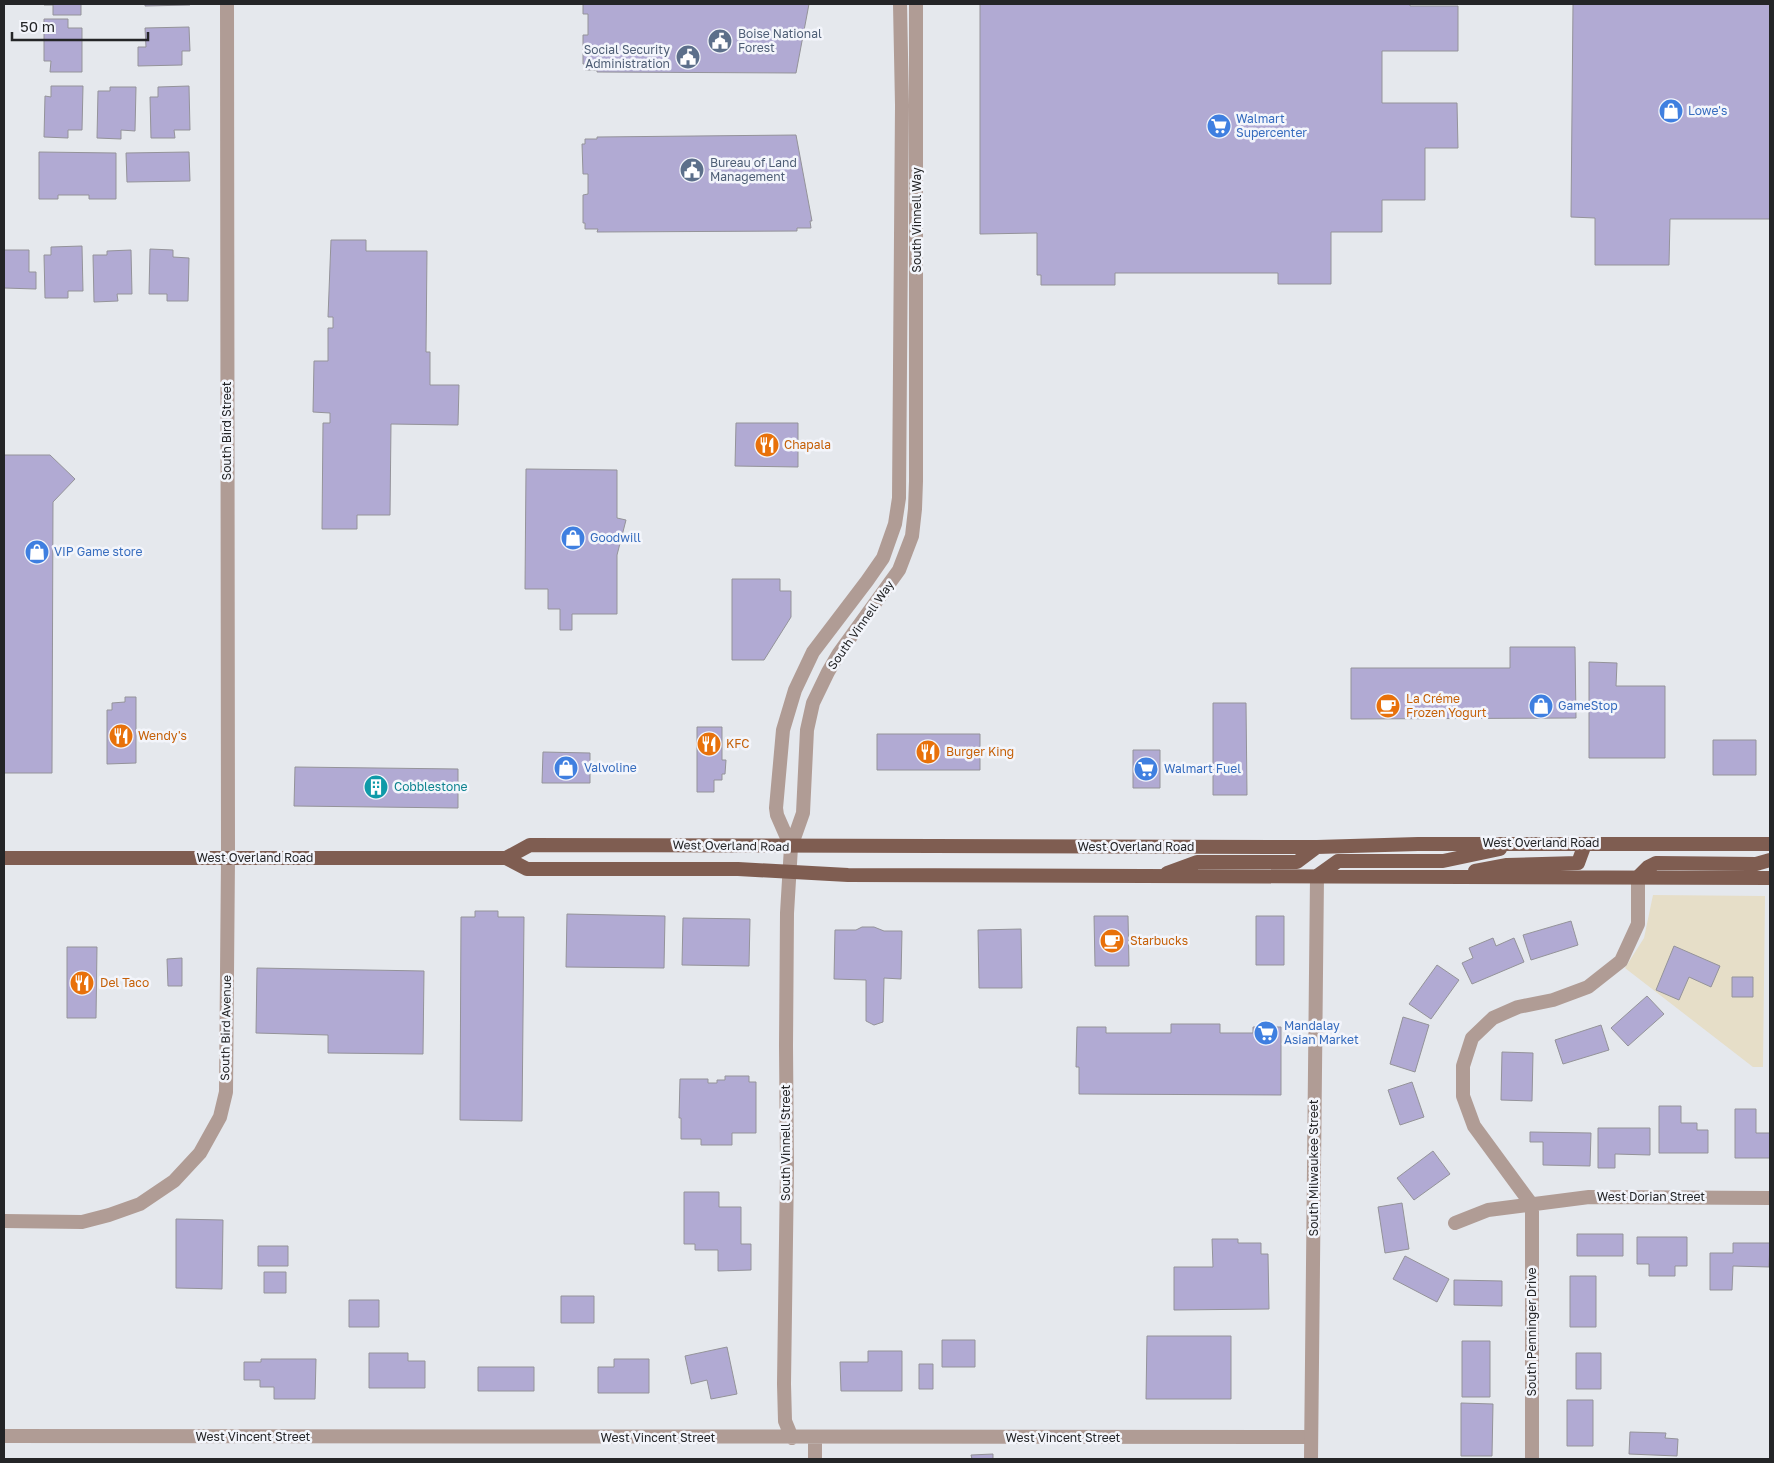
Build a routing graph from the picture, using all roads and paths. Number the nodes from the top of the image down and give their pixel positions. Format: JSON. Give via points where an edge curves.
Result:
{"nodes":[{"id":1,"x":227,"y":4,"type":"edge"},
{"id":2,"x":900,"y":4,"type":"edge"},
{"id":3,"x":916,"y":4,"type":"edge"},
{"id":4,"x":1531,"y":843,"type":"junction"},
{"id":5,"x":1585,"y":844,"type":"junction"},
{"id":6,"x":1770,"y":844,"type":"edge"},
{"id":7,"x":791,"y":847,"type":"junction"},
{"id":8,"x":1317,"y":847,"type":"junction"},
{"id":9,"x":4,"y":858,"type":"edge"},
{"id":10,"x":228,"y":858,"type":"junction"},
{"id":11,"x":506,"y":858,"type":"junction"},
{"id":12,"x":1770,"y":860,"type":"edge"},
{"id":13,"x":790,"y":871,"type":"junction"},
{"id":14,"x":1158,"y":876,"type":"junction"},
{"id":15,"x":1317,"y":876,"type":"junction"},
{"id":16,"x":1638,"y":877,"type":"junction"},
{"id":17,"x":1443,"y":878,"type":"junction"},
{"id":18,"x":1770,"y":878,"type":"edge"},
{"id":19,"x":1770,"y":1198,"type":"edge"},
{"id":20,"x":1532,"y":1205,"type":"junction"},
{"id":21,"x":4,"y":1221,"type":"edge"},
{"id":22,"x":1455,"y":1223,"type":"dead end"},
{"id":23,"x":4,"y":1436,"type":"edge"},
{"id":24,"x":1311,"y":1437,"type":"junction"},
{"id":25,"x":792,"y":1438,"type":"junction"},
{"id":26,"x":815,"y":1438,"type":"junction"},
{"id":27,"x":815,"y":1459,"type":"edge"},
{"id":28,"x":1311,"y":1459,"type":"edge"},
{"id":29,"x":1532,"y":1459,"type":"edge"}],
"edges":[{"from":1,"to":10,"type":"street","name":"South Bird Street"},
{"from":2,"to":7,"type":"street","name":"South Vinnell Way","via":[[899,498],[895,524],[882,558],[814,652],[794,690],[783,730],[776,808]]},
{"from":3,"to":7,"type":"street","name":"South Vinnell Way","via":[[916,481],[912,536],[899,570],[839,653],[813,703],[807,730],[803,813]]},
{"from":4,"to":5,"type":"main road","name":"West Overland Road"},
{"from":4,"to":8,"type":"main road","name":"West Overland Road"},
{"from":4,"to":15,"type":"main road","via":[[1443,861],[1338,862]]},
{"from":5,"to":6,"type":"main road","name":"West Overland Road"},
{"from":5,"to":17,"type":"main road","via":[[1578,863],[1507,864]]},
{"from":7,"to":8,"type":"main road","name":"West Overland Road"},
{"from":7,"to":11,"type":"main road","name":"West Overland Road","via":[[530,845]]},
{"from":7,"to":13,"type":"street","name":"South Vinnell Street"},
{"from":8,"to":14,"type":"main road","via":[[1298,862],[1197,862]]},
{"from":9,"to":10,"type":"main road","name":"West Overland Road"},
{"from":10,"to":11,"type":"main road","name":"West Overland Road"},
{"from":10,"to":21,"type":"street","name":"South Bird Avenue","via":[[226,1092],[217,1124],[200,1153],[174,1181],[140,1204],[109,1215],[82,1222]]},
{"from":11,"to":13,"type":"main road","name":"West Overland Road","via":[[527,869]]},
{"from":12,"to":16,"type":"main road","via":[[1756,864],[1656,863]]},
{"from":13,"to":14,"type":"main road","name":"West Overland Road","via":[[848,875]]},
{"from":13,"to":25,"type":"street","name":"South Vinnell Street","via":[[787,913],[784,1384],[785,1421]]},
{"from":14,"to":15,"type":"main road","name":"West Overland Road"},
{"from":15,"to":17,"type":"main road","name":"West Overland Road"},
{"from":15,"to":24,"type":"street","name":"South Milwaukee Street"},
{"from":16,"to":17,"type":"main road","name":"West Overland Road"},
{"from":16,"to":18,"type":"main road","name":"West Overland Road"},
{"from":16,"to":20,"type":"street","via":[[1638,924],[1621,961],[1588,987],[1553,1000],[1518,1007],[1493,1018],[1472,1038],[1463,1066],[1463,1096],[1474,1126]]},
{"from":19,"to":20,"type":"street","name":"West Dorian Street","via":[[1589,1197]]},
{"from":20,"to":22,"type":"street","via":[[1488,1210]]},
{"from":20,"to":29,"type":"street","name":"South Penninger Drive"},
{"from":23,"to":25,"type":"street","name":"West Vincent Street"},
{"from":24,"to":26,"type":"street","name":"West Vincent Street"},
{"from":24,"to":28,"type":"street","name":"South Milwaukee Street"},
{"from":25,"to":26,"type":"street","name":"West Vincent Street"},
{"from":26,"to":27,"type":"street"}]}
